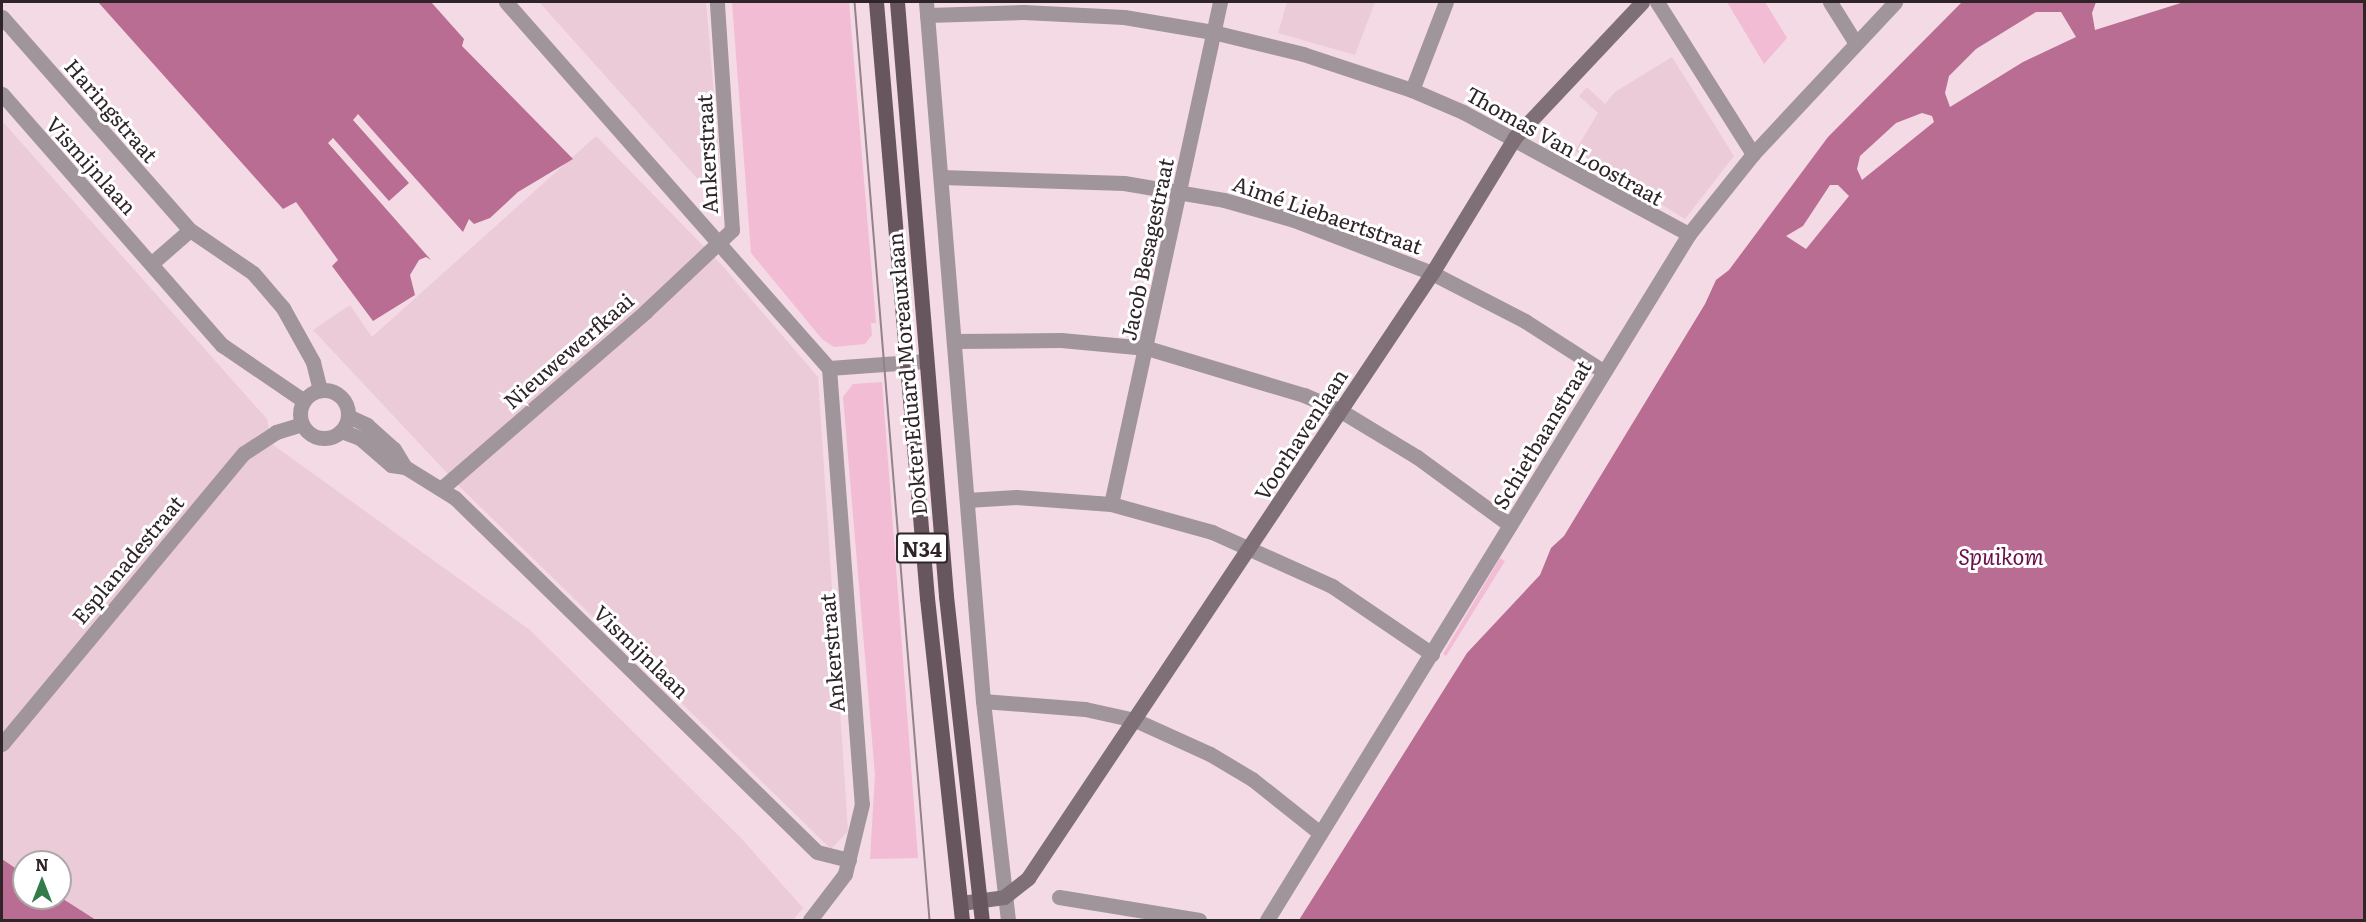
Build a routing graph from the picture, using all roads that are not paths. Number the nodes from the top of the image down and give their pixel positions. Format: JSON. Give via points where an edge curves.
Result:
{"nodes":[{"id":1,"x":506,"y":2,"type":"edge"},
{"id":2,"x":717,"y":2,"type":"edge"},
{"id":3,"x":876,"y":2,"type":"edge"},
{"id":4,"x":897,"y":2,"type":"edge"},
{"id":5,"x":1220,"y":2,"type":"edge"},
{"id":6,"x":1446,"y":2,"type":"edge"},
{"id":7,"x":1642,"y":2,"type":"edge"},
{"id":8,"x":1657,"y":2,"type":"edge"},
{"id":9,"x":1830,"y":2,"type":"edge"},
{"id":10,"x":1895,"y":2,"type":"edge"},
{"id":11,"x":926,"y":8,"type":"edge"},
{"id":12,"x":1090,"y":8,"type":"edge"},
{"id":13,"x":2,"y":17,"type":"edge"},
{"id":14,"x":1213,"y":32,"type":"junction"},
{"id":15,"x":1855,"y":42,"type":"junction"},
{"id":16,"x":1412,"y":90,"type":"junction"},
{"id":17,"x":2,"y":94,"type":"edge"},
{"id":18,"x":1515,"y":137,"type":"junction"},
{"id":19,"x":1753,"y":154,"type":"junction"},
{"id":20,"x":941,"y":177,"type":"junction"},
{"id":21,"x":1179,"y":190,"type":"junction"},
{"id":22,"x":190,"y":230,"type":"junction"},
{"id":23,"x":1689,"y":234,"type":"junction"},
{"id":24,"x":720,"y":242,"type":"junction"},
{"id":25,"x":152,"y":263,"type":"junction"},
{"id":26,"x":1432,"y":273,"type":"junction"},
{"id":27,"x":954,"y":341,"type":"junction"},
{"id":28,"x":1147,"y":348,"type":"junction"},
{"id":29,"x":926,"y":361,"type":"junction"},
{"id":30,"x":906,"y":363,"type":"junction"},
{"id":31,"x":829,"y":368,"type":"junction"},
{"id":32,"x":1603,"y":371,"type":"junction"},
{"id":33,"x":320,"y":390,"type":"junction"},
{"id":34,"x":303,"y":401,"type":"junction"},
{"id":35,"x":1341,"y":411,"type":"junction"},
{"id":36,"x":348,"y":416,"type":"junction"},
{"id":37,"x":302,"y":424,"type":"junction"},
{"id":38,"x":341,"y":431,"type":"junction"},
{"id":39,"x":405,"y":467,"type":"junction"},
{"id":40,"x":442,"y":488,"type":"junction"},
{"id":41,"x":966,"y":500,"type":"junction"},
{"id":42,"x":1111,"y":504,"type":"junction"},
{"id":43,"x":1510,"y":525,"type":"junction"},
{"id":44,"x":1252,"y":546,"type":"junction"},
{"id":45,"x":1432,"y":654,"type":"junction"},
{"id":46,"x":983,"y":701,"type":"junction"},
{"id":47,"x":1135,"y":720,"type":"junction"},
{"id":48,"x":2,"y":744,"type":"edge"},
{"id":49,"x":1320,"y":833,"type":"junction"},
{"id":50,"x":849,"y":860,"type":"junction"},
{"id":51,"x":1004,"y":897,"type":"junction"},
{"id":52,"x":1059,"y":897,"type":"dead end"},
{"id":53,"x":980,"y":901,"type":"junction"},
{"id":54,"x":961,"y":903,"type":"junction"},
{"id":55,"x":810,"y":921,"type":"edge"},
{"id":56,"x":962,"y":921,"type":"edge"},
{"id":57,"x":982,"y":921,"type":"edge"},
{"id":58,"x":1008,"y":921,"type":"edge"},
{"id":59,"x":1199,"y":921,"type":"edge"},
{"id":60,"x":1267,"y":921,"type":"edge"}],
"edges":[{"from":1,"to":24,"type":"street"},
{"from":2,"to":24,"type":"street","name":"Ankerstraat","via":[[732,192],[732,230]]},
{"from":3,"to":30,"type":"main road","name":"Dokter Eduard Moreauxlaan","number":"N34"},
{"from":4,"to":29,"type":"main road","name":"Dokter Eduard Moreauxlaan","number":"N34"},
{"from":5,"to":14,"type":"street","name":"Jacob Besagestraat"},
{"from":6,"to":16,"type":"street"},
{"from":7,"to":18,"type":"street","name":"Voorhavenlaan"},
{"from":8,"to":19,"type":"street"},
{"from":9,"to":15,"type":"street"},
{"from":10,"to":15,"type":"street","name":"Schietbaanstraat"},
{"from":11,"to":12,"type":"street","name":"Thomas Van Loostraat"},
{"from":11,"to":20,"type":"street"},
{"from":12,"to":14,"type":"street","name":"Thomas Van Loostraat"},
{"from":13,"to":22,"type":"street","name":"Haringstraat"},
{"from":14,"to":16,"type":"street","name":"Thomas Van Loostraat","via":[[1312,56]]},
{"from":14,"to":21,"type":"street","name":"Jacob Besagestraat"},
{"from":15,"to":19,"type":"street","name":"Schietbaanstraat"},
{"from":16,"to":18,"type":"street","name":"Thomas Van Loostraat"},
{"from":17,"to":25,"type":"street","name":"Vismijnlaan"},
{"from":18,"to":23,"type":"street","name":"Thomas Van Loostraat","via":[[1666,225]]},
{"from":18,"to":26,"type":"street","name":"Voorhavenlaan"},
{"from":19,"to":23,"type":"street","name":"Schietbaanstraat"},
{"from":20,"to":21,"type":"street","name":"Aimé Liebaertstraat","via":[[1047,178]]},
{"from":20,"to":27,"type":"street"},
{"from":21,"to":26,"type":"street","name":"Aimé Liebaertstraat","via":[[1294,220]]},
{"from":21,"to":28,"type":"street","name":"Jacob Besagestraat"},
{"from":22,"to":25,"type":"street"},
{"from":22,"to":33,"type":"street","via":[[253,273],[270,290],[313,362]]},
{"from":23,"to":32,"type":"street","name":"Schietbaanstraat"},
{"from":24,"to":31,"type":"street","name":"Ankerstraat"},
{"from":24,"to":40,"type":"street","name":"Nieuwewerfkaai"},
{"from":25,"to":34,"type":"street","name":"Vismijnlaan","via":[[222,345]]},
{"from":26,"to":32,"type":"street","name":"Aimé Liebaertstraat","via":[[1525,321]]},
{"from":26,"to":35,"type":"street","name":"Voorhavenlaan"},
{"from":27,"to":28,"type":"street","via":[[1061,340]]},
{"from":27,"to":41,"type":"street"},
{"from":28,"to":35,"type":"street","via":[[1304,395]]},
{"from":28,"to":42,"type":"street","name":"Jacob Besagestraat"},
{"from":29,"to":30,"type":"street"},
{"from":29,"to":53,"type":"main road","name":"Dokter Eduard Moreauxlaan","number":"N34","via":[[946,596]]},
{"from":30,"to":31,"type":"street"},
{"from":30,"to":54,"type":"main road","name":"Dokter Eduard Moreauxlaan","number":"N34"},
{"from":31,"to":50,"type":"street","name":"Ankerstraat","via":[[862,780],[860,822]]},
{"from":32,"to":43,"type":"street","name":"Schietbaanstraat"},
{"from":33,"to":34,"type":"street"},
{"from":33,"to":36,"type":"street","via":[[343,399]]},
{"from":34,"to":37,"type":"street"},
{"from":35,"to":43,"type":"street","via":[[1417,457]]},
{"from":35,"to":44,"type":"street","name":"Voorhavenlaan"},
{"from":36,"to":38,"type":"street"},
{"from":36,"to":39,"type":"street","name":"Vismijnlaan","via":[[355,417],[394,449]]},
{"from":37,"to":38,"type":"street","via":[[320,438]]},
{"from":37,"to":48,"type":"street","name":"Esplanadestraat","via":[[276,432],[244,453]]},
{"from":38,"to":39,"type":"street","name":"Vismijnlaan","via":[[360,438],[391,465]]},
{"from":39,"to":40,"type":"street","name":"Vismijnlaan"},
{"from":40,"to":50,"type":"street","name":"Vismijnlaan","via":[[817,852]]},
{"from":41,"to":42,"type":"street","via":[[1016,497]]},
{"from":41,"to":46,"type":"street"},
{"from":42,"to":44,"type":"street","via":[[1156,514]]},
{"from":43,"to":45,"type":"street","name":"Schietbaanstraat"},
{"from":44,"to":45,"type":"street","via":[[1332,586]]},
{"from":44,"to":47,"type":"street","name":"Voorhavenlaan"},
{"from":45,"to":49,"type":"street","name":"Schietbaanstraat"},
{"from":46,"to":47,"type":"street","via":[[1074,708]]},
{"from":46,"to":51,"type":"street"},
{"from":47,"to":49,"type":"street","via":[[1210,754],[1252,779]]},
{"from":47,"to":51,"type":"street","name":"Voorhavenlaan","via":[[1028,878]]},
{"from":49,"to":60,"type":"street","name":"Schietbaanstraat"},
{"from":50,"to":55,"type":"street","name":"Ankerstraat","via":[[839,886]]},
{"from":51,"to":53,"type":"street"},
{"from":51,"to":58,"type":"street"},
{"from":52,"to":59,"type":"street"},
{"from":53,"to":54,"type":"street"},
{"from":53,"to":57,"type":"main road","name":"Dokter Eduard Moreauxlaan","number":"N34"},
{"from":54,"to":56,"type":"main road","name":"Dokter Eduard Moreauxlaan","number":"N34"}]}
